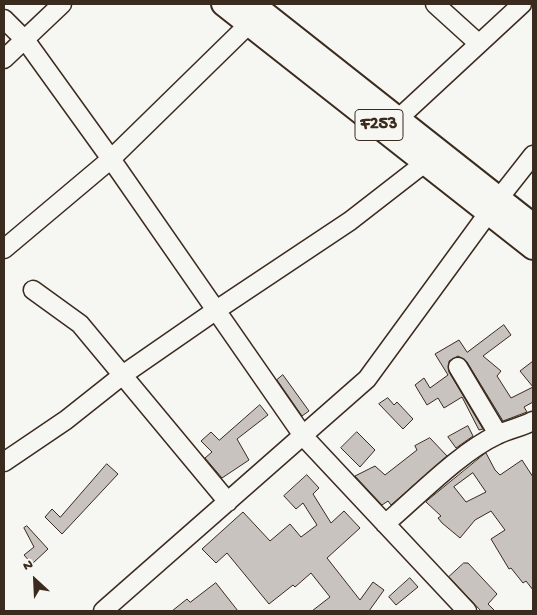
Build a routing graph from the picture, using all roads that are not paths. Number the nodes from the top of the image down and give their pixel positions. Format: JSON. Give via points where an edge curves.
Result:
{"nodes":[{"id":1,"x":62,"y":4,"type":"edge"},
{"id":2,"x":223,"y":4,"type":"edge"},
{"id":3,"x":435,"y":4,"type":"edge"},
{"id":4,"x":522,"y":4,"type":"edge"},
{"id":5,"x":260,"y":11,"type":"edge"},
{"id":6,"x":4,"y":19,"type":"edge"},
{"id":7,"x":26,"y":40,"type":"junction"},
{"id":8,"x":478,"y":43,"type":"junction"},
{"id":9,"x":4,"y":59,"type":"edge"},
{"id":10,"x":400,"y":118,"type":"junction"},
{"id":11,"x":533,"y":155,"type":"edge"},
{"id":12,"x":111,"y":159,"type":"junction"},
{"id":13,"x":426,"y":162,"type":"junction"},
{"id":14,"x":494,"y":205,"type":"junction"},
{"id":15,"x":533,"y":225,"type":"edge"},
{"id":16,"x":533,"y":248,"type":"edge"},
{"id":17,"x":4,"y":249,"type":"edge"},
{"id":18,"x":33,"y":290,"type":"dead end"},
{"id":19,"x":214,"y":311,"type":"junction"},
{"id":20,"x":458,"y":367,"type":"dead end"},
{"id":21,"x":124,"y":374,"type":"junction"},
{"id":22,"x":533,"y":420,"type":"edge"},
{"id":23,"x":498,"y":434,"type":"junction"},
{"id":24,"x":304,"y":437,"type":"junction"},
{"id":25,"x":4,"y":462,"type":"edge"},
{"id":26,"x":228,"y":502,"type":"junction"},
{"id":27,"x":385,"y":524,"type":"junction"},
{"id":28,"x":102,"y":611,"type":"edge"},
{"id":29,"x":467,"y":611,"type":"edge"}],
"edges":[{"from":1,"to":7,"type":"street"},
{"from":2,"to":5,"type":"main road","number":"F253"},
{"from":3,"to":8,"type":"street"},
{"from":4,"to":8,"type":"street"},
{"from":5,"to":10,"type":"main road","number":"F253"},
{"from":5,"to":12,"type":"street"},
{"from":5,"to":13,"type":"main road","number":"F253"},
{"from":6,"to":7,"type":"street"},
{"from":7,"to":9,"type":"street"},
{"from":7,"to":12,"type":"street"},
{"from":8,"to":10,"type":"street"},
{"from":10,"to":14,"type":"main road","number":"F253"},
{"from":11,"to":14,"type":"street"},
{"from":12,"to":17,"type":"street"},
{"from":12,"to":19,"type":"street"},
{"from":13,"to":14,"type":"main road","number":"F253"},
{"from":13,"to":19,"type":"street","via":[[350,221]]},
{"from":14,"to":15,"type":"main road","number":"F253"},
{"from":14,"to":16,"type":"main road","number":"F253"},
{"from":14,"to":24,"type":"street","via":[[367,379]]},
{"from":18,"to":21,"type":"street","via":[[80,324]]},
{"from":19,"to":21,"type":"street"},
{"from":19,"to":24,"type":"street"},
{"from":20,"to":23,"type":"street"},
{"from":21,"to":25,"type":"street","via":[[66,420]]},
{"from":21,"to":26,"type":"street"},
{"from":22,"to":23,"type":"street"},
{"from":23,"to":27,"type":"street","via":[[447,470]]},
{"from":24,"to":26,"type":"street"},
{"from":24,"to":27,"type":"street"},
{"from":26,"to":28,"type":"street"},
{"from":27,"to":29,"type":"street"}]}
